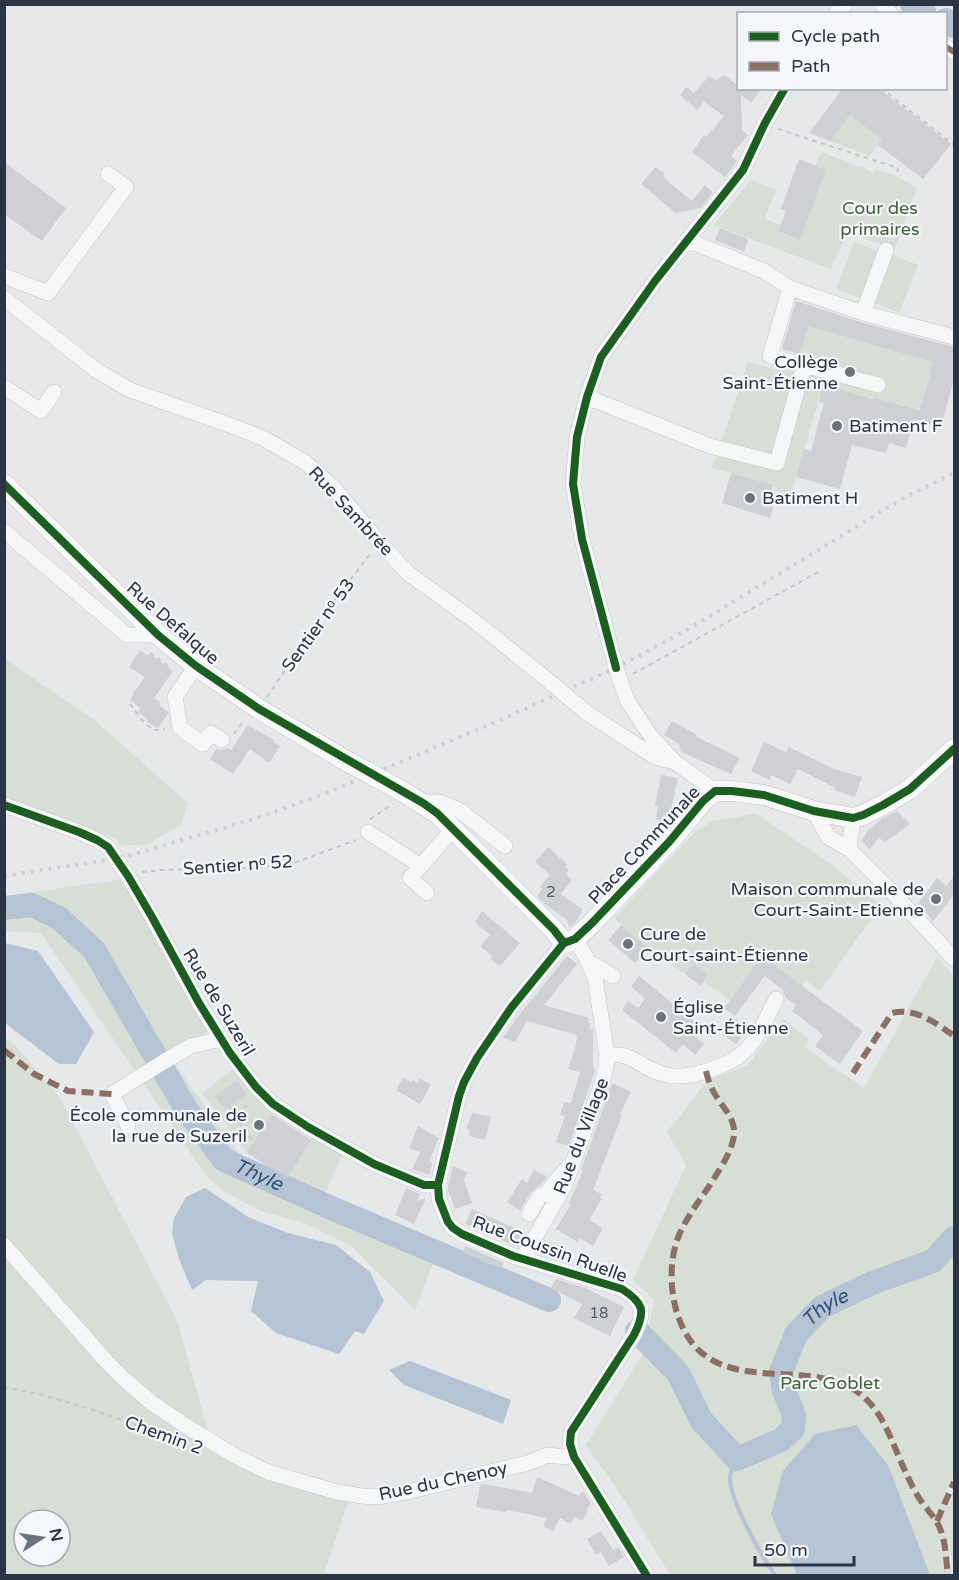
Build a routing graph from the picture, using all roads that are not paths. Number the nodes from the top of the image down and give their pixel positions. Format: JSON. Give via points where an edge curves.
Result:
{"nodes":[{"id":1,"x":784,"y":90,"type":"edge"},
{"id":2,"x":108,"y":174,"type":"dead end"},
{"id":3,"x":687,"y":240,"type":"junction"},
{"id":4,"x":886,"y":250,"type":"dead end"},
{"id":5,"x":4,"y":276,"type":"edge"},
{"id":6,"x":790,"y":288,"type":"junction"},
{"id":7,"x":4,"y":298,"type":"edge"},
{"id":8,"x":863,"y":313,"type":"junction"},
{"id":9,"x":954,"y":337,"type":"edge"},
{"id":10,"x":804,"y":365,"type":"junction"},
{"id":11,"x":878,"y":385,"type":"dead end"},
{"id":12,"x":4,"y":387,"type":"edge"},
{"id":13,"x":54,"y":392,"type":"dead end"},
{"id":14,"x":587,"y":397,"type":"junction"},
{"id":15,"x":4,"y":484,"type":"edge"},
{"id":16,"x":4,"y":531,"type":"edge"},
{"id":17,"x":158,"y":635,"type":"junction"},
{"id":18,"x":191,"y":673,"type":"junction"},
{"id":19,"x":227,"y":738,"type":"road end"},
{"id":20,"x":954,"y":749,"type":"edge"},
{"id":21,"x":675,"y":762,"type":"junction"},
{"id":22,"x":715,"y":791,"type":"junction"},
{"id":23,"x":407,"y":797,"type":"junction"},
{"id":24,"x":4,"y":805,"type":"edge"},
{"id":25,"x":814,"y":811,"type":"junction"},
{"id":26,"x":853,"y":818,"type":"junction"},
{"id":27,"x":454,"y":828,"type":"junction"},
{"id":28,"x":368,"y":832,"type":"road end"},
{"id":29,"x":505,"y":846,"type":"dead end"},
{"id":30,"x":849,"y":849,"type":"junction"},
{"id":31,"x":421,"y":866,"type":"junction"},
{"id":32,"x":427,"y":893,"type":"dead end"},
{"id":33,"x":570,"y":941,"type":"junction"},
{"id":34,"x":954,"y":959,"type":"edge"},
{"id":35,"x":589,"y":962,"type":"junction"},
{"id":36,"x":613,"y":976,"type":"dead end"},
{"id":37,"x":777,"y":999,"type":"dead end"},
{"id":38,"x":221,"y":1040,"type":"junction"},
{"id":39,"x":607,"y":1055,"type":"junction"},
{"id":40,"x":128,"y":1126,"type":"dead end"},
{"id":41,"x":574,"y":1161,"type":"junction"},
{"id":42,"x":438,"y":1185,"type":"junction"},
{"id":43,"x":529,"y":1214,"type":"dead end"},
{"id":44,"x":4,"y":1245,"type":"edge"},
{"id":45,"x":523,"y":1258,"type":"junction"},
{"id":46,"x":571,"y":1432,"type":"junction"},
{"id":47,"x":548,"y":1455,"type":"junction"},
{"id":48,"x":574,"y":1457,"type":"junction"},
{"id":49,"x":647,"y":1575,"type":"edge"}],
"edges":[{"from":1,"to":3,"type":"street","via":[[743,170]]},
{"from":2,"to":5,"type":"street","via":[[126,187],[48,292]]},
{"from":3,"to":6,"type":"street","via":[[764,271]]},
{"from":3,"to":14,"type":"street","via":[[600,357]]},
{"from":4,"to":8,"type":"street"},
{"from":6,"to":8,"type":"street"},
{"from":6,"to":10,"type":"street","via":[[770,356]]},
{"from":7,"to":21,"type":"street","name":"Rue Sambrée","bridge":true,"via":[[96,370],[130,390],[244,430],[306,463],[333,487],[410,574],[587,713],[655,757]]},
{"from":8,"to":9,"type":"street"},
{"from":10,"to":11,"type":"street"},
{"from":10,"to":14,"type":"street","via":[[777,463],[710,446]]},
{"from":12,"to":13,"type":"street","via":[[41,411]]},
{"from":14,"to":21,"type":"street","via":[[577,437],[573,484],[582,539],[627,700],[652,738]]},
{"from":15,"to":17,"type":"main road","name":"Rue Defalque"},
{"from":16,"to":17,"type":"street","via":[[128,635]]},
{"from":17,"to":18,"type":"main road","name":"Rue Defalque"},
{"from":18,"to":19,"type":"street","via":[[175,697],[180,728],[203,744],[211,733]]},
{"from":18,"to":23,"type":"main road","name":"Rue Defalque","bridge":true,"via":[[251,714],[343,759]]},
{"from":20,"to":26,"type":"main road","via":[[910,789]]},
{"from":21,"to":22,"type":"street"},
{"from":22,"to":25,"type":"main road","name":"Place Communale","via":[[764,795]]},
{"from":22,"to":33,"type":"main road","name":"Place Communale"},
{"from":23,"to":27,"type":"main road","via":[[438,813]]},
{"from":23,"to":29,"type":"street","via":[[459,810]]},
{"from":24,"to":38,"type":"street","name":"Rue de Suzeril","via":[[79,832],[108,847]]},
{"from":25,"to":26,"type":"main road","name":"Place Communale"},
{"from":25,"to":30,"type":"street","via":[[828,837]]},
{"from":26,"to":30,"type":"street"},
{"from":27,"to":31,"type":"street"},
{"from":27,"to":33,"type":"main road","via":[[554,930]]},
{"from":28,"to":31,"type":"street"},
{"from":30,"to":34,"type":"street"},
{"from":31,"to":32,"type":"street","via":[[410,879]]},
{"from":33,"to":35,"type":"street","name":"Rue du Village"},
{"from":33,"to":42,"type":"street","name":"Rue Coussin Ruelle","via":[[511,1008],[466,1076]]},
{"from":35,"to":36,"type":"street"},
{"from":35,"to":39,"type":"street","name":"Rue du Village"},
{"from":37,"to":39,"type":"street","via":[[747,1050],[706,1071],[676,1077],[626,1056]]},
{"from":38,"to":40,"type":"street","via":[[191,1046],[112,1094]]},
{"from":38,"to":42,"type":"street","name":"Rue de Suzeril","via":[[273,1104],[374,1164],[424,1185]]},
{"from":39,"to":41,"type":"street","name":"Rue du Village","via":[[602,1083]]},
{"from":41,"to":43,"type":"street","via":[[539,1197]]},
{"from":41,"to":45,"type":"street","name":"Rue du Village","via":[[564,1187]]},
{"from":42,"to":45,"type":"street","name":"Rue Coussin Ruelle","via":[[445,1215],[453,1228]]},
{"from":44,"to":47,"type":"street","name":"Rue du Chenoy","via":[[125,1380],[186,1426],[268,1472],[337,1492],[376,1497],[528,1463]]},
{"from":45,"to":46,"type":"street","name":"Rue Coussin Ruelle","via":[[622,1288],[638,1301],[641,1310],[642,1318],[634,1335]]},
{"from":46,"to":47,"type":"street"},
{"from":46,"to":48,"type":"street"},
{"from":47,"to":48,"type":"street","name":"Rue du Chenoy"},
{"from":48,"to":49,"type":"street"}]}
